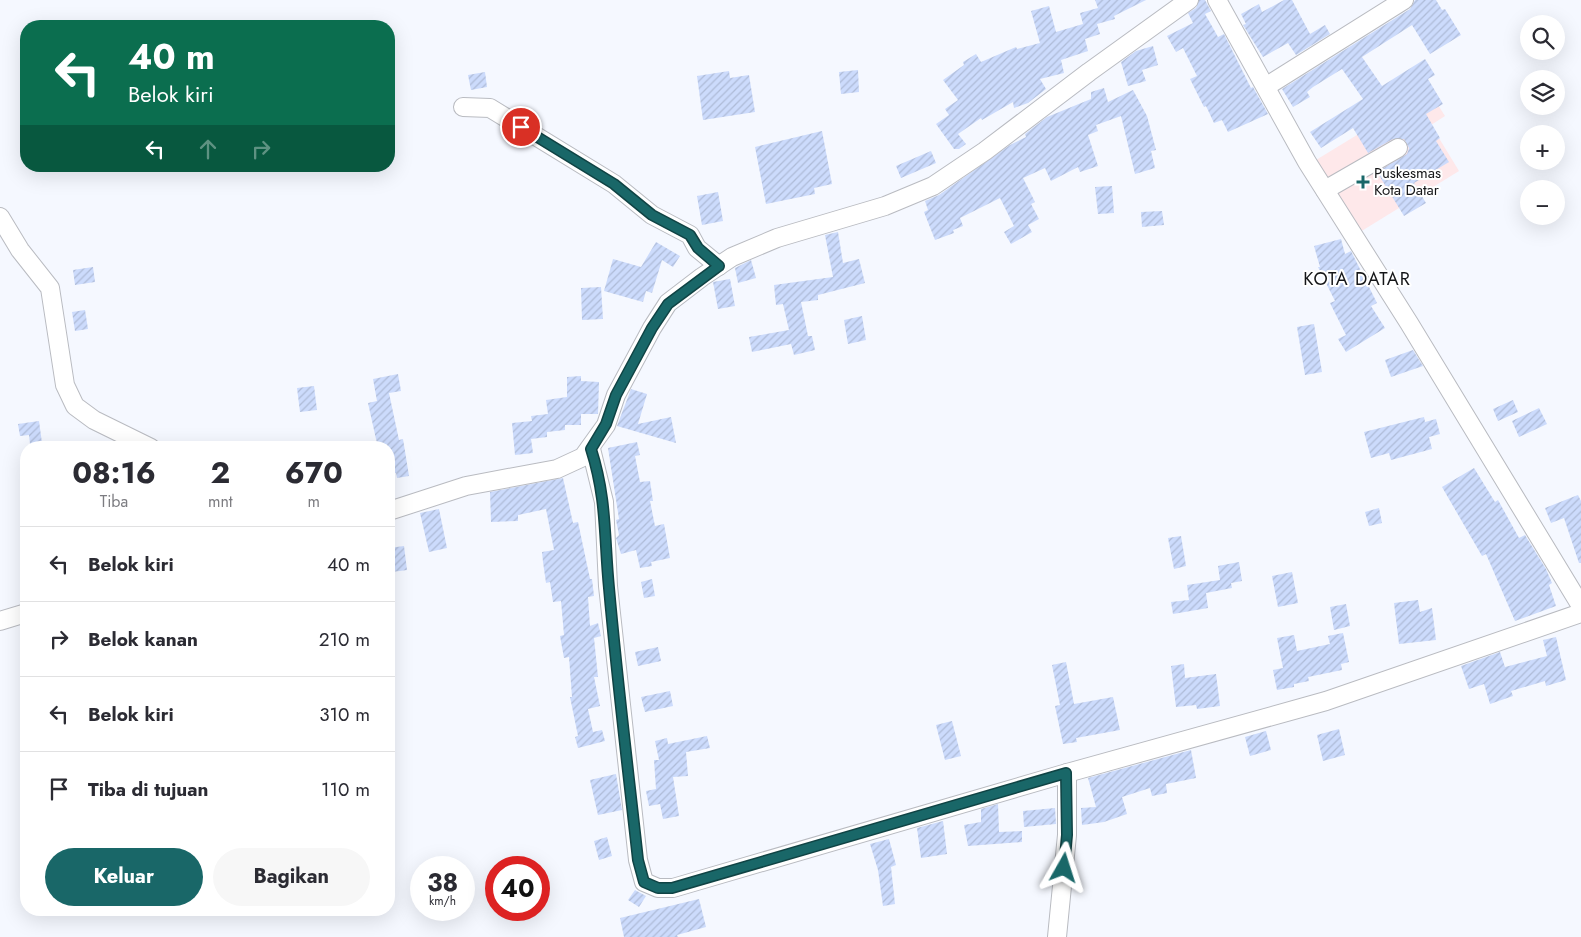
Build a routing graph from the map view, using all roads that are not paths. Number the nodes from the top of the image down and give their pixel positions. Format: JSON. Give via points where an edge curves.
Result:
{"nodes":[{"id":1,"x":1189,"y":0,"type":"edge"},
{"id":2,"x":1217,"y":0,"type":"edge"},
{"id":3,"x":1404,"y":0,"type":"edge"},
{"id":4,"x":1266,"y":86,"type":"junction"},
{"id":5,"x":463,"y":107,"type":"dead end"},
{"id":6,"x":1398,"y":148,"type":"dead end"},
{"id":7,"x":1325,"y":190,"type":"junction"},
{"id":8,"x":0,"y":217,"type":"edge"},
{"id":9,"x":719,"y":266,"type":"junction"},
{"id":10,"x":137,"y":441,"type":"edge"},
{"id":11,"x":591,"y":449,"type":"junction"},
{"id":12,"x":395,"y":509,"type":"edge"},
{"id":13,"x":1581,"y":606,"type":"edge"},
{"id":14,"x":1581,"y":613,"type":"edge"},
{"id":15,"x":20,"y":615,"type":"edge"},
{"id":16,"x":0,"y":621,"type":"edge"},
{"id":17,"x":1066,"y":773,"type":"junction"},
{"id":18,"x":1057,"y":937,"type":"edge"}],
"edges":[{"from":1,"to":9,"type":"street","via":[[933,186],[885,206],[776,238]]},
{"from":2,"to":4,"type":"street"},
{"from":3,"to":4,"type":"street"},
{"from":4,"to":7,"type":"street"},
{"from":5,"to":9,"type":"street","via":[[490,108],[614,184],[652,215],[690,235],[698,248]]},
{"from":6,"to":7,"type":"street"},
{"from":7,"to":13,"type":"street"},
{"from":8,"to":10,"type":"street","via":[[20,250],[50,288],[65,385],[74,406]]},
{"from":9,"to":11,"type":"street","via":[[668,304],[616,395],[606,424]]},
{"from":11,"to":12,"type":"street","via":[[562,468],[466,486]]},
{"from":11,"to":17,"type":"street","via":[[604,502],[608,586],[638,860],[644,882],[658,888],[672,888]]},
{"from":14,"to":17,"type":"street","via":[[1326,701]]},
{"from":15,"to":16,"type":"street"},
{"from":17,"to":18,"type":"street","via":[[1067,835]]}]}
